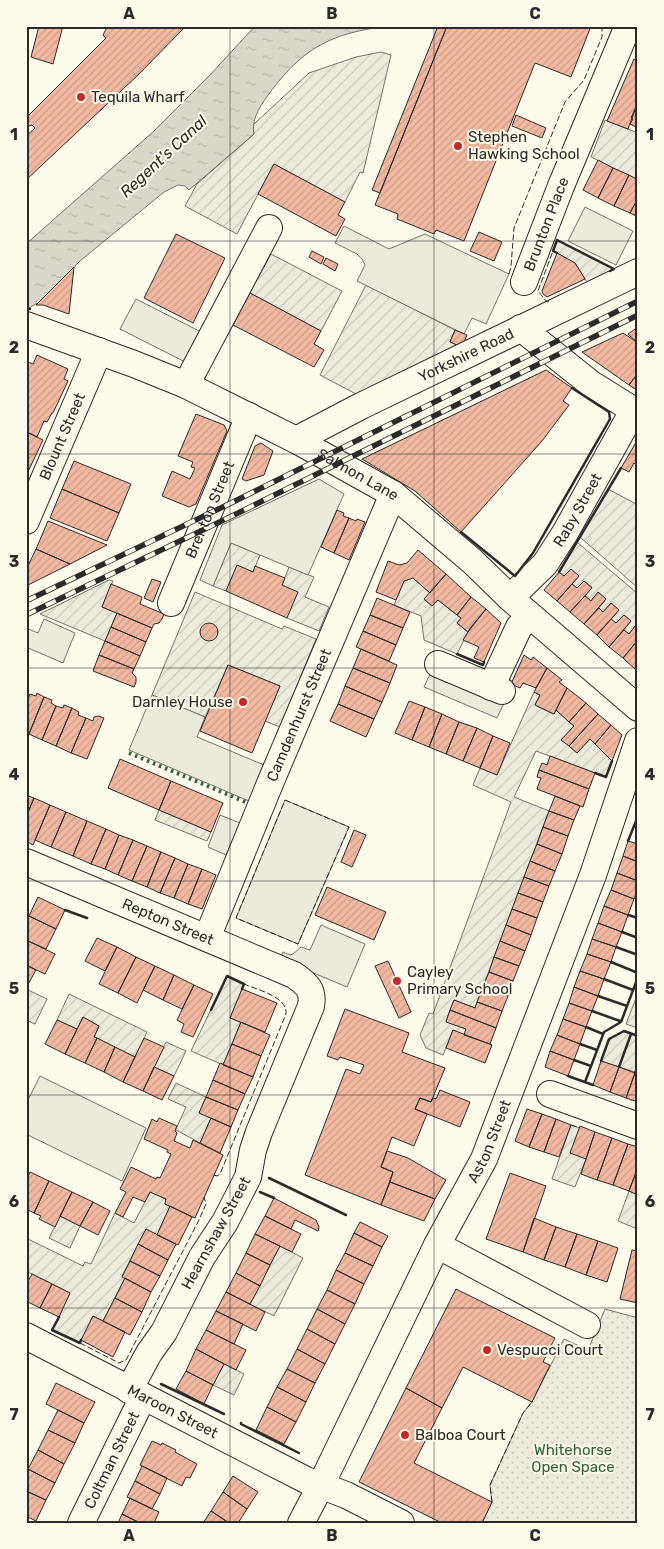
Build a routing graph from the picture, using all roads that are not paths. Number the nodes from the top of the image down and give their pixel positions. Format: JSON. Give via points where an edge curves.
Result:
{"nodes":[{"id":1,"x":628,"y":26,"type":"edge"},
{"id":2,"x":269,"y":228,"type":"dead end"},
{"id":3,"x":638,"y":272,"type":"edge"},
{"id":4,"x":524,"y":282,"type":"dead end"},
{"id":5,"x":27,"y":327,"type":"edge"},
{"id":6,"x":521,"y":328,"type":"junction"},
{"id":7,"x":99,"y":351,"type":"junction"},
{"id":8,"x":186,"y":385,"type":"junction"},
{"id":9,"x":635,"y":412,"type":"edge"},
{"id":10,"x":249,"y":416,"type":"junction"},
{"id":11,"x":296,"y":440,"type":"junction"},
{"id":12,"x":393,"y":494,"type":"junction"},
{"id":13,"x":26,"y":521,"type":"edge"},
{"id":14,"x":510,"y":598,"type":"junction"},
{"id":15,"x":171,"y":603,"type":"dead end"},
{"id":16,"x":530,"y":616,"type":"junction"},
{"id":17,"x":438,"y":664,"type":"dead end"},
{"id":18,"x":638,"y":708,"type":"edge"},
{"id":19,"x":638,"y":741,"type":"edge"},
{"id":20,"x":26,"y":862,"type":"edge"},
{"id":21,"x":207,"y":938,"type":"junction"},
{"id":22,"x":308,"y":985,"type":"joint"},
{"id":23,"x":550,"y":1094,"type":"dead end"},
{"id":24,"x":638,"y":1126,"type":"edge"},
{"id":25,"x":437,"y":1244,"type":"junction"},
{"id":26,"x":587,"y":1325,"type":"dead end"},
{"id":27,"x":26,"y":1336,"type":"edge"},
{"id":28,"x":136,"y":1393,"type":"junction"},
{"id":29,"x":321,"y":1485,"type":"junction"},
{"id":30,"x":81,"y":1523,"type":"edge"},
{"id":31,"x":301,"y":1523,"type":"edge"},
{"id":32,"x":401,"y":1523,"type":"edge"}],
"edges":[{"from":1,"to":4,"type":"street","name":"Brunton Place"},
{"from":2,"to":8,"type":"street"},
{"from":3,"to":6,"type":"street","name":"Yorkshire Road"},
{"from":5,"to":7,"type":"street","name":"Salmon Lane"},
{"from":6,"to":9,"type":"street","via":[[590,383]]},
{"from":6,"to":11,"type":"street","name":"Yorkshire Road"},
{"from":7,"to":8,"type":"street","name":"Salmon Lane"},
{"from":7,"to":13,"type":"street","name":"Blount Street"},
{"from":8,"to":10,"type":"street","name":"Salmon Lane"},
{"from":9,"to":14,"type":"street","name":"Raby Street","via":[[545,564]]},
{"from":10,"to":11,"type":"street","name":"Salmon Lane"},
{"from":10,"to":15,"type":"street","name":"Brenton Street"},
{"from":11,"to":12,"type":"street","name":"Salmon Lane"},
{"from":12,"to":14,"type":"street","name":"Salmon Lane"},
{"from":12,"to":21,"type":"street","name":"Camdenhurst Street"},
{"from":14,"to":16,"type":"street","name":"Salmon Lane"},
{"from":16,"to":17,"type":"street","via":[[519,627],[497,689]]},
{"from":16,"to":18,"type":"street","name":"Salmon Lane"},
{"from":19,"to":25,"type":"street","name":"Aston Street","via":[[593,875],[495,1132],[484,1159]]},
{"from":20,"to":21,"type":"street","name":"Repton Street"},
{"from":21,"to":22,"type":"street","name":"Repton Street","via":[[294,975]]},
{"from":22,"to":28,"type":"street","name":"Hearnshaw Street","via":[[312,992],[311,1006],[259,1132],[248,1177],[164,1332],[149,1353]]},
{"from":23,"to":24,"type":"street"},
{"from":25,"to":26,"type":"street"},
{"from":25,"to":29,"type":"street","name":"Aston Street"},
{"from":27,"to":28,"type":"street","name":"Maroon Street"},
{"from":28,"to":29,"type":"street","name":"Maroon Street"},
{"from":28,"to":30,"type":"street","name":"Coltman Street"},
{"from":29,"to":31,"type":"street","name":"Aston Street"},
{"from":29,"to":32,"type":"street","name":"Maroon Street"}]}
